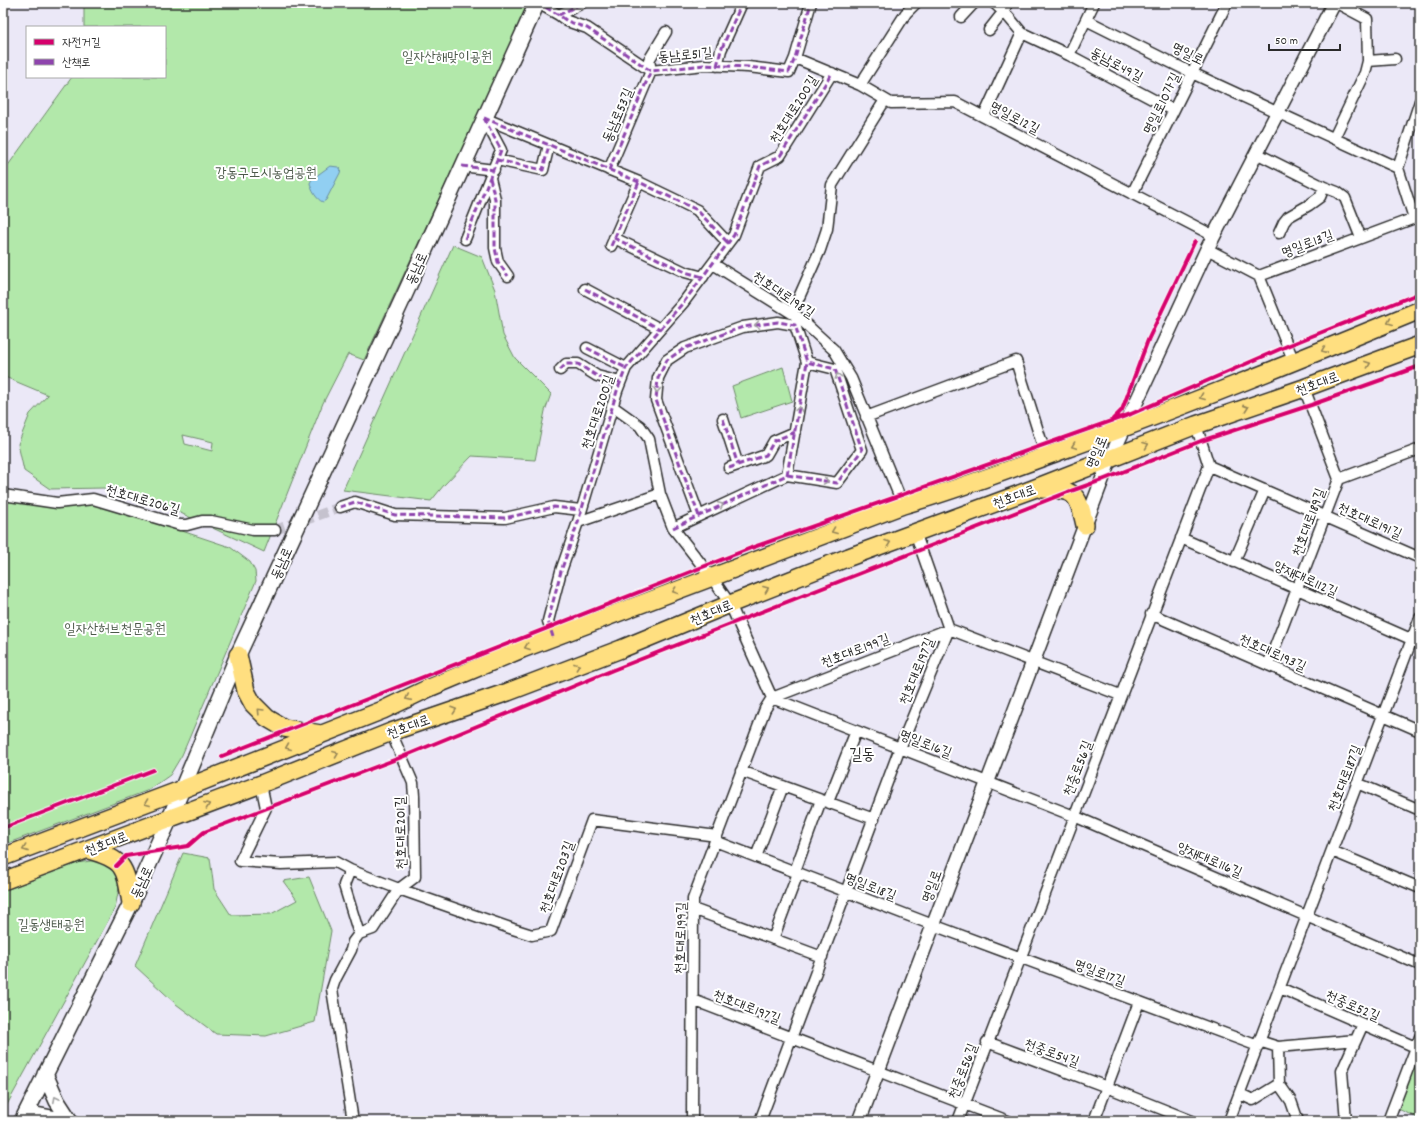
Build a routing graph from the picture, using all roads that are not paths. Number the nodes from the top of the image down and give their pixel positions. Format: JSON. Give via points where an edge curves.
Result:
{"nodes":[{"id":1,"x":537,"y":3,"type":"edge"},
{"id":2,"x":582,"y":3,"type":"edge"},
{"id":3,"x":742,"y":3,"type":"edge"},
{"id":4,"x":811,"y":3,"type":"edge"},
{"id":5,"x":916,"y":3,"type":"edge"},
{"id":6,"x":974,"y":3,"type":"edge"},
{"id":7,"x":994,"y":3,"type":"edge"},
{"id":8,"x":1094,"y":3,"type":"edge"},
{"id":9,"x":1226,"y":3,"type":"edge"},
{"id":10,"x":1334,"y":3,"type":"edge"},
{"id":11,"x":1337,"y":3,"type":"edge"},
{"id":12,"x":1005,"y":7,"type":"edge"},
{"id":13,"x":559,"y":15,"type":"junction"},
{"id":14,"x":961,"y":17,"type":"dead end"},
{"id":15,"x":1086,"y":20,"type":"junction"},
{"id":16,"x":989,"y":30,"type":"dead end"},
{"id":17,"x":666,"y":32,"type":"dead end"},
{"id":18,"x":1022,"y":32,"type":"junction"},
{"id":19,"x":1069,"y":55,"type":"junction"},
{"id":20,"x":795,"y":58,"type":"junction"},
{"id":21,"x":1395,"y":59,"type":"dead end"},
{"id":22,"x":1368,"y":60,"type":"junction"},
{"id":23,"x":717,"y":66,"type":"junction"},
{"id":24,"x":651,"y":71,"type":"junction"},
{"id":25,"x":1192,"y":72,"type":"junction"},
{"id":26,"x":832,"y":73,"type":"junction"},
{"id":27,"x":860,"y":85,"type":"junction"},
{"id":28,"x":885,"y":100,"type":"junction"},
{"id":29,"x":1420,"y":101,"type":"edge"},
{"id":30,"x":1173,"y":110,"type":"junction"},
{"id":31,"x":1278,"y":112,"type":"junction"},
{"id":32,"x":984,"y":116,"type":"junction"},
{"id":33,"x":484,"y":118,"type":"junction"},
{"id":34,"x":1334,"y":138,"type":"junction"},
{"id":35,"x":549,"y":145,"type":"junction"},
{"id":36,"x":1256,"y":153,"type":"junction"},
{"id":37,"x":462,"y":166,"type":"junction"},
{"id":38,"x":1398,"y":168,"type":"junction"},
{"id":39,"x":494,"y":169,"type":"junction"},
{"id":40,"x":609,"y":170,"type":"junction"},
{"id":41,"x":639,"y":182,"type":"junction"},
{"id":42,"x":1324,"y":186,"type":"junction"},
{"id":43,"x":1132,"y":194,"type":"junction"},
{"id":44,"x":1418,"y":217,"type":"edge"},
{"id":45,"x":1279,"y":233,"type":"dead end"},
{"id":46,"x":1214,"y":236,"type":"junction"},
{"id":47,"x":1361,"y":238,"type":"junction"},
{"id":48,"x":465,"y":239,"type":"dead end"},
{"id":49,"x":728,"y":242,"type":"junction"},
{"id":50,"x":1207,"y":249,"type":"junction"},
{"id":51,"x":712,"y":264,"type":"junction"},
{"id":52,"x":508,"y":276,"type":"dead end"},
{"id":53,"x":1260,"y":276,"type":"junction"},
{"id":54,"x":703,"y":277,"type":"junction"},
{"id":55,"x":585,"y":289,"type":"dead end"},
{"id":56,"x":1420,"y":310,"type":"edge"},
{"id":57,"x":792,"y":314,"type":"junction"},
{"id":58,"x":660,"y":329,"type":"junction"},
{"id":59,"x":1420,"y":345,"type":"edge"},
{"id":60,"x":587,"y":348,"type":"dead end"},
{"id":61,"x":807,"y":362,"type":"junction"},
{"id":62,"x":1294,"y":362,"type":"junction"},
{"id":63,"x":626,"y":368,"type":"junction"},
{"id":64,"x":560,"y":370,"type":"dead end"},
{"id":65,"x":620,"y":382,"type":"junction"},
{"id":66,"x":1304,"y":388,"type":"junction"},
{"id":67,"x":612,"y":406,"type":"junction"},
{"id":68,"x":866,"y":417,"type":"junction"},
{"id":69,"x":724,"y":419,"type":"dead end"},
{"id":70,"x":1196,"y":425,"type":"junction"},
{"id":71,"x":1124,"y":428,"type":"junction"},
{"id":72,"x":795,"y":432,"type":"junction"},
{"id":73,"x":1420,"y":449,"type":"edge"},
{"id":74,"x":1046,"y":456,"type":"junction"},
{"id":75,"x":1110,"y":459,"type":"junction"},
{"id":76,"x":1209,"y":466,"type":"junction"},
{"id":77,"x":787,"y":475,"type":"junction"},
{"id":78,"x":1339,"y":479,"type":"junction"},
{"id":79,"x":1033,"y":489,"type":"junction"},
{"id":80,"x":1265,"y":490,"type":"junction"},
{"id":81,"x":660,"y":494,"type":"junction"},
{"id":82,"x":3,"y":495,"type":"edge"},
{"id":83,"x":903,"y":505,"type":"junction"},
{"id":84,"x":340,"y":507,"type":"tunnel mouth"},
{"id":85,"x":581,"y":510,"type":"junction"},
{"id":86,"x":699,"y":516,"type":"junction"},
{"id":87,"x":1324,"y":516,"type":"junction"},
{"id":88,"x":578,"y":522,"type":"junction"},
{"id":89,"x":1085,"y":525,"type":"junction"},
{"id":90,"x":673,"y":528,"type":"junction"},
{"id":91,"x":275,"y":530,"type":"tunnel mouth"},
{"id":92,"x":915,"y":532,"type":"junction"},
{"id":93,"x":1181,"y":538,"type":"junction"},
{"id":94,"x":1420,"y":558,"type":"edge"},
{"id":95,"x":1234,"y":562,"type":"junction"},
{"id":96,"x":712,"y":578,"type":"junction"},
{"id":97,"x":1298,"y":589,"type":"junction"},
{"id":98,"x":730,"y":604,"type":"junction"},
{"id":99,"x":1151,"y":614,"type":"junction"},
{"id":100,"x":1420,"y":618,"type":"edge"},
{"id":101,"x":949,"y":629,"type":"junction"},
{"id":102,"x":553,"y":637,"type":"junction"},
{"id":103,"x":1416,"y":641,"type":"edge"},
{"id":104,"x":238,"y":655,"type":"junction"},
{"id":105,"x":1033,"y":662,"type":"junction"},
{"id":106,"x":1268,"y":665,"type":"junction"},
{"id":107,"x":1120,"y":695,"type":"junction"},
{"id":108,"x":772,"y":698,"type":"junction"},
{"id":109,"x":1383,"y":716,"type":"junction"},
{"id":110,"x":856,"y":731,"type":"junction"},
{"id":111,"x":1420,"y":731,"type":"edge"},
{"id":112,"x":391,"y":732,"type":"junction"},
{"id":113,"x":321,"y":734,"type":"junction"},
{"id":114,"x":900,"y":748,"type":"junction"},
{"id":115,"x":741,"y":771,"type":"junction"},
{"id":116,"x":987,"y":782,"type":"junction"},
{"id":117,"x":1357,"y":783,"type":"junction"},
{"id":118,"x":261,"y":784,"type":"junction"},
{"id":119,"x":783,"y":786,"type":"junction"},
{"id":120,"x":183,"y":789,"type":"junction"},
{"id":121,"x":825,"y":801,"type":"junction"},
{"id":122,"x":1420,"y":810,"type":"edge"},
{"id":123,"x":1074,"y":816,"type":"junction"},
{"id":124,"x":170,"y":818,"type":"junction"},
{"id":125,"x":874,"y":819,"type":"junction"},
{"id":126,"x":716,"y":838,"type":"junction"},
{"id":127,"x":89,"y":850,"type":"junction"},
{"id":128,"x":1332,"y":851,"type":"junction"},
{"id":129,"x":3,"y":857,"type":"edge"},
{"id":130,"x":756,"y":857,"type":"junction"},
{"id":131,"x":350,"y":870,"type":"junction"},
{"id":132,"x":796,"y":872,"type":"junction"},
{"id":133,"x":3,"y":881,"type":"edge"},
{"id":134,"x":1420,"y":888,"type":"edge"},
{"id":135,"x":399,"y":889,"type":"junction"},
{"id":136,"x":847,"y":891,"type":"junction"},
{"id":137,"x":131,"y":903,"type":"junction"},
{"id":138,"x":693,"y":909,"type":"junction"},
{"id":139,"x":1307,"y":916,"type":"junction"},
{"id":140,"x":933,"y":925,"type":"junction"},
{"id":141,"x":359,"y":934,"type":"junction"},
{"id":142,"x":773,"y":939,"type":"junction"},
{"id":143,"x":822,"y":957,"type":"junction"},
{"id":144,"x":1020,"y":957,"type":"junction"},
{"id":145,"x":1420,"y":965,"type":"edge"},
{"id":146,"x":1280,"y":988,"type":"junction"},
{"id":147,"x":693,"y":1000,"type":"junction"},
{"id":148,"x":1139,"y":1002,"type":"junction"},
{"id":149,"x":1363,"y":1024,"type":"junction"},
{"id":150,"x":1420,"y":1036,"type":"edge"},
{"id":151,"x":791,"y":1038,"type":"junction"},
{"id":152,"x":1356,"y":1040,"type":"junction"},
{"id":153,"x":987,"y":1042,"type":"junction"},
{"id":154,"x":1259,"y":1044,"type":"junction"},
{"id":155,"x":1278,"y":1047,"type":"junction"},
{"id":156,"x":1418,"y":1048,"type":"edge"},
{"id":157,"x":878,"y":1071,"type":"junction"},
{"id":158,"x":45,"y":1074,"type":"junction"},
{"id":159,"x":1279,"y":1084,"type":"junction"},
{"id":160,"x":1107,"y":1087,"type":"junction"},
{"id":161,"x":1240,"y":1094,"type":"junction"},
{"id":162,"x":964,"y":1105,"type":"junction"},
{"id":163,"x":24,"y":1117,"type":"edge"},
{"id":164,"x":1390,"y":1120,"type":"edge"},
{"id":165,"x":67,"y":1121,"type":"edge"},
{"id":166,"x":70,"y":1121,"type":"edge"},
{"id":167,"x":353,"y":1121,"type":"edge"},
{"id":168,"x":692,"y":1121,"type":"edge"},
{"id":169,"x":760,"y":1121,"type":"edge"},
{"id":170,"x":859,"y":1121,"type":"edge"},
{"id":171,"x":958,"y":1121,"type":"edge"},
{"id":172,"x":1008,"y":1121,"type":"edge"},
{"id":173,"x":1094,"y":1121,"type":"edge"},
{"id":174,"x":1192,"y":1121,"type":"edge"},
{"id":175,"x":1229,"y":1121,"type":"edge"},
{"id":176,"x":1298,"y":1121,"type":"edge"},
{"id":177,"x":1346,"y":1121,"type":"edge"}],
"edges":[{"from":1,"to":13,"type":"street","name":"동남로51길"},
{"from":1,"to":33,"type":"main road","name":"동남로"},
{"from":2,"to":13,"type":"street"},
{"from":3,"to":23,"type":"street","via":[[721,50]]},
{"from":4,"to":20,"type":"street"},
{"from":5,"to":27,"type":"street","via":[[906,13]]},
{"from":6,"to":14,"type":"street"},
{"from":7,"to":12,"type":"street","name":"동남로49길"},
{"from":8,"to":15,"type":"street","name":"동남로49길"},
{"from":9,"to":25,"type":"street","name":"명일로10가길"},
{"from":10,"to":31,"type":"street","name":"명일로"},
{"from":11,"to":22,"type":"street","via":[[1367,19]]},
{"from":12,"to":16,"type":"street"},
{"from":12,"to":18,"type":"street","name":"동남로49길"},
{"from":13,"to":24,"type":"street","name":"동남로51길","via":[[567,21],[587,28]]},
{"from":15,"to":19,"type":"street","name":"동남로49길"},
{"from":15,"to":25,"type":"street","name":"명일로"},
{"from":17,"to":24,"type":"street","name":"동남로53길","via":[[649,60]]},
{"from":18,"to":19,"type":"street","name":"동남로49길"},
{"from":18,"to":32,"type":"street"},
{"from":19,"to":30,"type":"street","name":"동남로49길"},
{"from":20,"to":23,"type":"street","name":"동남로51길","via":[[789,72]]},
{"from":20,"to":26,"type":"street","name":"명일로12길"},
{"from":21,"to":22,"type":"street"},
{"from":22,"to":34,"type":"street","via":[[1365,73]]},
{"from":23,"to":24,"type":"street","name":"동남로51길"},
{"from":24,"to":40,"type":"street","name":"동남로53길"},
{"from":25,"to":30,"type":"street","name":"명일로10가길"},
{"from":25,"to":31,"type":"street","name":"명일로"},
{"from":26,"to":27,"type":"street","name":"명일로12길"},
{"from":26,"to":49,"type":"street","name":"천호대로200길","via":[[780,156],[760,166],[734,235]]},
{"from":27,"to":28,"type":"street","name":"명일로12길"},
{"from":28,"to":32,"type":"street","name":"명일로12길","via":[[890,103],[955,102]]},
{"from":28,"to":57,"type":"street","via":[[832,185],[828,229]]},
{"from":29,"to":38,"type":"street"},
{"from":30,"to":43,"type":"street","name":"명일로10가길"},
{"from":31,"to":34,"type":"street","name":"명일로"},
{"from":31,"to":36,"type":"street","name":"명일로"},
{"from":32,"to":43,"type":"street","name":"명일로12길"},
{"from":33,"to":35,"type":"street"},
{"from":33,"to":37,"type":"main road","name":"동남로"},
{"from":33,"to":39,"type":"street","via":[[501,150]]},
{"from":34,"to":38,"type":"street","name":"명일로"},
{"from":35,"to":39,"type":"street","via":[[543,170]]},
{"from":35,"to":40,"type":"street"},
{"from":36,"to":42,"type":"street"},
{"from":36,"to":46,"type":"street","name":"명일로"},
{"from":37,"to":39,"type":"street"},
{"from":37,"to":104,"type":"main road","name":"동남로"},
{"from":38,"to":44,"type":"street"},
{"from":39,"to":48,"type":"street"},
{"from":39,"to":52,"type":"street","via":[[495,248],[498,262]]},
{"from":40,"to":41,"type":"street"},
{"from":41,"to":49,"type":"street","via":[[697,210]]},
{"from":41,"to":54,"type":"street","via":[[613,242]]},
{"from":42,"to":45,"type":"street","via":[[1320,197],[1288,217]]},
{"from":42,"to":47,"type":"street","via":[[1344,198]]},
{"from":43,"to":46,"type":"street","name":"명일로12길"},
{"from":44,"to":47,"type":"street","name":"명일로13길"},
{"from":46,"to":50,"type":"street","name":"명일로"},
{"from":47,"to":53,"type":"street","name":"명일로13길"},
{"from":49,"to":51,"type":"street","name":"천호대로200길"},
{"from":50,"to":53,"type":"street"},
{"from":50,"to":71,"type":"street","name":"명일로"},
{"from":51,"to":54,"type":"street","name":"천호대로200길"},
{"from":51,"to":57,"type":"street","name":"천호대로198길"},
{"from":53,"to":62,"type":"street"},
{"from":54,"to":58,"type":"street","name":"천호대로200길"},
{"from":55,"to":58,"type":"street"},
{"from":56,"to":62,"type":"main road","name":"천호대로","one_way":true},
{"from":57,"to":68,"type":"street","name":"천호대로198길","via":[[835,351],[851,378]]},
{"from":58,"to":63,"type":"street","name":"천호대로200길"},
{"from":66,"to":59,"type":"main road","name":"천호대로","one_way":true},
{"from":60,"to":63,"type":"street"},
{"from":72,"to":61,"type":"street","one_way":true},
{"from":77,"to":61,"type":"street","one_way":true,"via":[[837,483],[862,450],[835,368]]},
{"from":61,"to":86,"type":"street","one_way":true,"via":[[795,325],[778,322],[743,327],[685,348],[667,360],[658,378],[656,400]]},
{"from":62,"to":71,"type":"main road","name":"천호대로","one_way":true},
{"from":63,"to":65,"type":"street","name":"천호대로200길"},
{"from":64,"to":65,"type":"street","via":[[566,364],[578,364],[597,376]]},
{"from":65,"to":67,"type":"street","name":"천호대로200길"},
{"from":70,"to":66,"type":"main road","name":"천호대로","one_way":true},
{"from":66,"to":78,"type":"street","name":"천호대로189길"},
{"from":67,"to":81,"type":"street","via":[[640,426],[649,439]]},
{"from":67,"to":85,"type":"street","name":"천호대로200길"},
{"from":68,"to":74,"type":"street","via":[[1016,361]]},
{"from":68,"to":83,"type":"street","name":"천호대로198길"},
{"from":69,"to":72,"type":"street","via":[[733,466],[766,455],[774,441]]},
{"from":75,"to":70,"type":"main road","name":"천호대로","one_way":true},
{"from":70,"to":76,"type":"street"},
{"from":71,"to":74,"type":"main road","name":"천호대로","one_way":true},
{"from":71,"to":75,"type":"street","name":"명일로"},
{"from":72,"to":77,"type":"street"},
{"from":73,"to":78,"type":"street"},
{"from":74,"to":83,"type":"main road","name":"천호대로"},
{"from":75,"to":79,"type":"main road","name":"천호대로"},
{"from":75,"to":89,"type":"street","name":"명일로"},
{"from":76,"to":80,"type":"street","name":"천호대로191길"},
{"from":76,"to":93,"type":"street","name":"천중로56길"},
{"from":86,"to":77,"type":"street","one_way":true},
{"from":78,"to":87,"type":"street","name":"천호대로189길"},
{"from":79,"to":89,"type":"main road","via":[[1059,489],[1073,495],[1078,500]]},
{"from":79,"to":92,"type":"main road","name":"천호대로"},
{"from":80,"to":87,"type":"street","name":"천호대로191길"},
{"from":80,"to":95,"type":"street"},
{"from":81,"to":88,"type":"street"},
{"from":81,"to":90,"type":"street"},
{"from":82,"to":91,"type":"street","name":"천호대로206길","via":[[57,503],[93,499],[180,525],[211,521],[253,530]]},
{"from":83,"to":96,"type":"main road","name":"천호대로","one_way":true},
{"from":84,"to":85,"type":"street","via":[[355,502],[395,515],[505,518],[554,507]]},
{"from":85,"to":88,"type":"street","name":"천호대로200길"},
{"from":86,"to":90,"type":"street"},
{"from":87,"to":94,"type":"street","name":"천호대로191길"},
{"from":87,"to":97,"type":"street","name":"천호대로189길"},
{"from":88,"to":102,"type":"street","name":"천호대로200길","via":[[561,571],[548,622]]},
{"from":89,"to":105,"type":"street","name":"명일로"},
{"from":90,"to":96,"type":"street"},
{"from":98,"to":92,"type":"main road","name":"천호대로","one_way":true},
{"from":92,"to":101,"type":"street","name":"천호대로197길"},
{"from":93,"to":95,"type":"street","name":"양재대로112길"},
{"from":93,"to":99,"type":"street","name":"천중로56길"},
{"from":95,"to":97,"type":"street","name":"양재대로112길"},
{"from":96,"to":98,"type":"street"},
{"from":96,"to":102,"type":"main road","name":"천호대로","one_way":true},
{"from":97,"to":103,"type":"street","name":"양재대로112길"},
{"from":97,"to":106,"type":"street","name":"천호대로189길"},
{"from":98,"to":108,"type":"street"},
{"from":112,"to":98,"type":"main road","name":"천호대로","one_way":true,"via":[[508,692]]},
{"from":99,"to":106,"type":"street","name":"천호대로193길"},
{"from":99,"to":107,"type":"street","name":"천중로56길"},
{"from":100,"to":103,"type":"street","name":"천호대로187길"},
{"from":101,"to":105,"type":"street"},
{"from":101,"to":108,"type":"street","name":"천호대로199길"},
{"from":101,"to":114,"type":"street","name":"천호대로197길"},
{"from":102,"to":113,"type":"main road","name":"천호대로","one_way":true},
{"from":103,"to":109,"type":"street","name":"천호대로187길"},
{"from":113,"to":104,"type":"main road","one_way":true,"via":[[284,728],[267,718],[253,704],[246,691]]},
{"from":104,"to":120,"type":"main road","name":"동남로"},
{"from":105,"to":107,"type":"street"},
{"from":105,"to":116,"type":"street","name":"명일로"},
{"from":106,"to":109,"type":"street","name":"천호대로193길"},
{"from":107,"to":123,"type":"street","name":"천중로56길"},
{"from":108,"to":110,"type":"street","name":"명일로16길"},
{"from":108,"to":115,"type":"street","name":"천호대로199길","via":[[764,709]]},
{"from":109,"to":111,"type":"street"},
{"from":109,"to":117,"type":"street","name":"천호대로187길"},
{"from":110,"to":114,"type":"street","name":"명일로16길"},
{"from":110,"to":121,"type":"street"},
{"from":118,"to":112,"type":"main road","name":"천호대로","one_way":true},
{"from":112,"to":135,"type":"street","name":"천호대로201길","via":[[413,782],[414,796],[415,877]]},
{"from":113,"to":120,"type":"main road","name":"천호대로","one_way":true},
{"from":114,"to":116,"type":"street","name":"명일로16길"},
{"from":114,"to":125,"type":"street","name":"천호대로197길"},
{"from":115,"to":119,"type":"street"},
{"from":115,"to":126,"type":"street","name":"천호대로199길"},
{"from":116,"to":123,"type":"street","name":"양재대로116길"},
{"from":116,"to":140,"type":"street","name":"명일로"},
{"from":117,"to":122,"type":"street"},
{"from":117,"to":128,"type":"street","name":"천호대로187길"},
{"from":124,"to":118,"type":"main road","name":"천호대로","one_way":true},
{"from":118,"to":131,"type":"street","name":"천호대로203길","via":[[266,808],[240,861],[280,864],[335,862]]},
{"from":119,"to":121,"type":"street"},
{"from":119,"to":130,"type":"street"},
{"from":120,"to":124,"type":"main road","name":"동남로"},
{"from":120,"to":129,"type":"main road","name":"천호대로","one_way":true},
{"from":121,"to":125,"type":"street"},
{"from":121,"to":132,"type":"street"},
{"from":123,"to":139,"type":"street","name":"양재대로116길"},
{"from":123,"to":144,"type":"street","name":"천중로56길"},
{"from":124,"to":127,"type":"main road","name":"천호대로"},
{"from":124,"to":137,"type":"main road","name":"동남로"},
{"from":125,"to":136,"type":"street","name":"천호대로197길"},
{"from":126,"to":130,"type":"street","name":"명일로18길"},
{"from":126,"to":135,"type":"street","name":"천호대로203길","via":[[592,820],[551,930],[532,935]]},
{"from":126,"to":138,"type":"street","name":"천호대로199길","via":[[693,899]]},
{"from":127,"to":133,"type":"main road","name":"천호대로"},
{"from":127,"to":137,"type":"main road","via":[[107,855],[119,863],[127,877]]},
{"from":128,"to":134,"type":"street"},
{"from":128,"to":139,"type":"street","name":"천호대로187길"},
{"from":130,"to":132,"type":"street","name":"명일로18길"},
{"from":131,"to":135,"type":"street","name":"천호대로203길"},
{"from":131,"to":141,"type":"street","via":[[344,885]]},
{"from":132,"to":136,"type":"street","name":"명일로18길"},
{"from":132,"to":142,"type":"street"},
{"from":135,"to":141,"type":"street","name":"천호대로201길","via":[[373,929]]},
{"from":136,"to":140,"type":"street","name":"명일로18길"},
{"from":136,"to":143,"type":"street","name":"천호대로197길"},
{"from":137,"to":158,"type":"main road","name":"동남로"},
{"from":138,"to":142,"type":"street"},
{"from":138,"to":147,"type":"street","name":"천호대로199길"},
{"from":139,"to":145,"type":"street","name":"양재대로116길"},
{"from":139,"to":146,"type":"street"},
{"from":140,"to":144,"type":"street","name":"명일로17길"},
{"from":140,"to":157,"type":"street","name":"명일로"},
{"from":141,"to":167,"type":"street","via":[[332,989]]},
{"from":142,"to":143,"type":"street"},
{"from":143,"to":151,"type":"street","name":"천호대로197길"},
{"from":144,"to":148,"type":"street","name":"명일로17길"},
{"from":144,"to":153,"type":"street","name":"천중로56길"},
{"from":146,"to":149,"type":"street","name":"천중로52길"},
{"from":146,"to":154,"type":"street"},
{"from":147,"to":151,"type":"street","name":"천호대로197길"},
{"from":147,"to":168,"type":"street","name":"천호대로199길"},
{"from":148,"to":154,"type":"street","name":"명일로17길"},
{"from":148,"to":160,"type":"street"},
{"from":149,"to":152,"type":"street"},
{"from":149,"to":156,"type":"street","name":"천중로52길"},
{"from":150,"to":156,"type":"street"},
{"from":151,"to":157,"type":"street","name":"천호대로197길"},
{"from":151,"to":169,"type":"street","name":"천호대로197길"},
{"from":152,"to":155,"type":"street"},
{"from":152,"to":177,"type":"street","via":[[1342,1071]]},
{"from":153,"to":160,"type":"street","name":"천중로54길"},
{"from":153,"to":162,"type":"street","name":"천중로56길"},
{"from":154,"to":155,"type":"street"},
{"from":154,"to":161,"type":"street"},
{"from":155,"to":159,"type":"street"},
{"from":156,"to":164,"type":"street"},
{"from":157,"to":162,"type":"street","name":"천호대로197길"},
{"from":157,"to":170,"type":"street","name":"명일로"},
{"from":158,"to":163,"type":"main road","name":"동남로"},
{"from":166,"to":158,"type":"main road","one_way":true,"via":[[57,1101]]},
{"from":159,"to":161,"type":"street","via":[[1254,1100]]},
{"from":159,"to":176,"type":"street","via":[[1291,1101]]},
{"from":160,"to":173,"type":"street"},
{"from":160,"to":174,"type":"street"},
{"from":161,"to":175,"type":"street"},
{"from":162,"to":171,"type":"street","name":"천중로56길"},
{"from":162,"to":172,"type":"street","name":"천호대로197길"},
{"from":163,"to":165,"type":"main road"}]}
